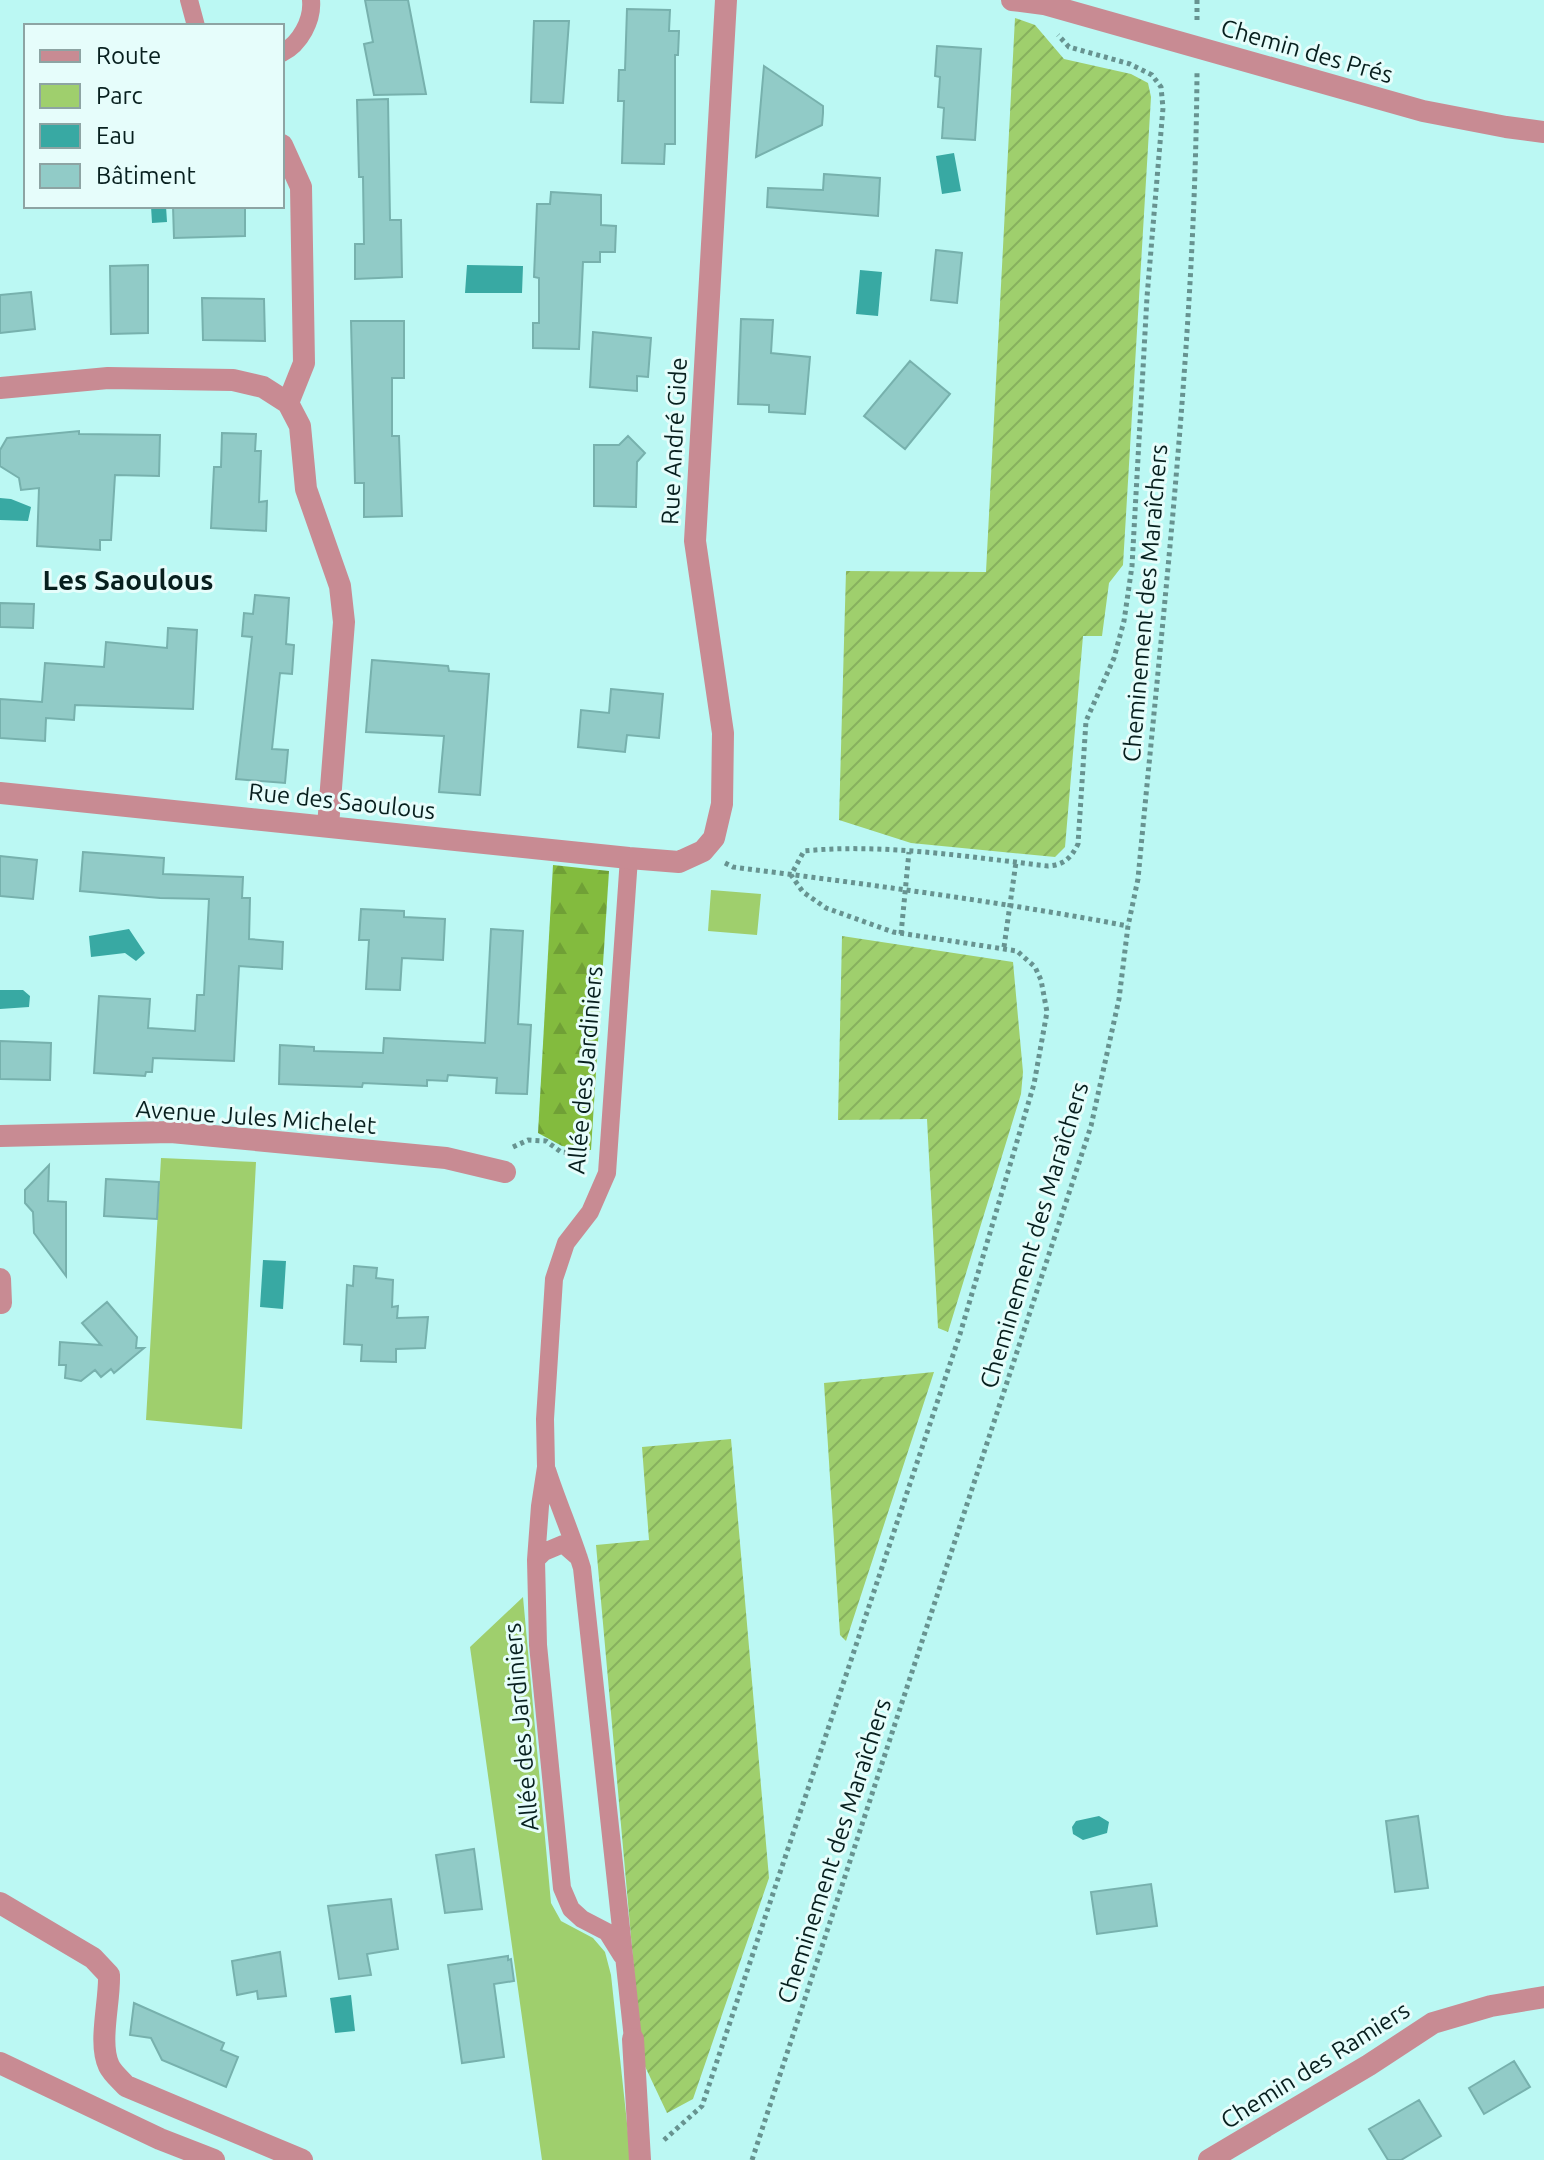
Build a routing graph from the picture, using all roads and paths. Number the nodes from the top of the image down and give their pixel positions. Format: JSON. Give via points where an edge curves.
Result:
{"nodes":[{"id":1,"x":189,"y":0,"type":"edge"},
{"id":2,"x":311,"y":0,"type":"edge"},
{"id":3,"x":726,"y":0,"type":"edge"},
{"id":4,"x":1012,"y":0,"type":"edge"},
{"id":5,"x":1044,"y":4,"type":"junction"},
{"id":6,"x":195,"y":24,"type":"edge"},
{"id":7,"x":1198,"y":46,"type":"junction"},
{"id":8,"x":284,"y":52,"type":"edge"},
{"id":9,"x":1544,"y":132,"type":"edge"},
{"id":10,"x":284,"y":149,"type":"edge"},
{"id":11,"x":0,"y":388,"type":"edge"},
{"id":12,"x":288,"y":403,"type":"junction"},
{"id":13,"x":0,"y":793,"type":"edge"},
{"id":14,"x":328,"y":826,"type":"junction"},
{"id":15,"x":703,"y":851,"type":"junction"},
{"id":16,"x":909,"y":852,"type":"junction"},
{"id":17,"x":629,"y":858,"type":"junction"},
{"id":18,"x":1016,"y":862,"type":"junction"},
{"id":19,"x":791,"y":875,"type":"junction"},
{"id":20,"x":906,"y":892,"type":"junction"},
{"id":21,"x":1011,"y":904,"type":"junction"},
{"id":22,"x":1128,"y":926,"type":"junction"},
{"id":23,"x":901,"y":934,"type":"junction"},
{"id":24,"x":1004,"y":947,"type":"junction"},
{"id":25,"x":0,"y":1136,"type":"edge"},
{"id":26,"x":608,"y":1157,"type":"junction"},
{"id":27,"x":475,"y":1164,"type":"junction"},
{"id":28,"x":505,"y":1172,"type":"dead end"},
{"id":29,"x":0,"y":1279,"type":"edge"},
{"id":30,"x":1,"y":1303,"type":"edge"},
{"id":31,"x":546,"y":1467,"type":"junction"},
{"id":32,"x":579,"y":1558,"type":"junction"},
{"id":33,"x":536,"y":1560,"type":"junction"},
{"id":34,"x":0,"y":1903,"type":"edge"},
{"id":35,"x":622,"y":1956,"type":"junction"},
{"id":36,"x":1544,"y":1997,"type":"edge"},
{"id":37,"x":633,"y":2039,"type":"joint"},
{"id":38,"x":0,"y":2063,"type":"edge"},
{"id":39,"x":639,"y":2157,"type":"edge"},
{"id":40,"x":214,"y":2160,"type":"edge"},
{"id":41,"x":302,"y":2160,"type":"edge"},
{"id":42,"x":752,"y":2160,"type":"edge"},
{"id":43,"x":1209,"y":2160,"type":"edge"}],
"edges":[{"from":1,"to":6,"type":"lane"},
{"from":2,"to":8,"type":"lane","via":[[303,34]]},
{"from":3,"to":15,"type":"street","name":"Rue André Gide","via":[[695,541],[723,733],[722,804],[714,838]]},
{"from":4,"to":5,"type":"street","name":"Chemin des Prés"},
{"from":5,"to":7,"type":"street","name":"Chemin des Prés"},
{"from":5,"to":18,"type":"path","via":[[1044,18],[1069,47],[1152,75],[1161,87],[1163,108],[1124,621],[1086,721],[1078,844],[1061,865]]},
{"from":7,"to":9,"type":"street","name":"Chemin des Prés","via":[[1423,111]]},
{"from":7,"to":22,"type":"path","name":"Cheminement des Maraîchers","via":[[1194,231],[1171,531],[1138,879]]},
{"from":10,"to":12,"type":"street","via":[[301,187],[304,363]]},
{"from":11,"to":12,"type":"street","via":[[108,378],[233,380],[263,387]]},
{"from":12,"to":14,"type":"street","via":[[300,426],[306,489],[340,586],[344,622]]},
{"from":13,"to":14,"type":"street","name":"Rue des Saoulous"},
{"from":14,"to":17,"type":"street","name":"Rue des Saoulous"},
{"from":15,"to":17,"type":"street","name":"Rue des Saoulous","via":[[679,862]]},
{"from":15,"to":19,"type":"path","via":[[733,867]]},
{"from":16,"to":18,"type":"path"},
{"from":16,"to":19,"type":"path","via":[[804,851]]},
{"from":16,"to":20,"type":"path"},
{"from":17,"to":26,"type":"lane","name":"Allée des Jardiniers"},
{"from":18,"to":21,"type":"path"},
{"from":19,"to":20,"type":"path"},
{"from":19,"to":23,"type":"path","via":[[803,892],[826,908]]},
{"from":20,"to":21,"type":"path"},
{"from":20,"to":23,"type":"path"},
{"from":21,"to":22,"type":"path"},
{"from":21,"to":24,"type":"path"},
{"from":22,"to":42,"type":"path","name":"Cheminement des Maraîchers","via":[[1119,999],[1091,1126]]},
{"from":23,"to":24,"type":"path"},
{"from":24,"to":39,"type":"path","via":[[1035,967],[1047,1012],[1034,1084],[960,1334],[702,2106]]},
{"from":25,"to":27,"type":"street","name":"Avenue Jules Michelet","via":[[171,1132]]},
{"from":26,"to":27,"type":"path","via":[[561,1152],[546,1141],[528,1140]]},
{"from":26,"to":31,"type":"lane","name":"Allée des Jardiniers","via":[[607,1173],[590,1212],[566,1243],[554,1279]]},
{"from":27,"to":28,"type":"street","name":"Avenue Jules Michelet"},
{"from":29,"to":30,"type":"street"},
{"from":31,"to":32,"type":"lane","name":"Allée des Jardiniers"},
{"from":31,"to":33,"type":"lane","name":"Allée des Jardiniers"},
{"from":32,"to":33,"type":"lane","via":[[563,1544]]},
{"from":32,"to":35,"type":"lane","name":"Allée des Jardiniers"},
{"from":33,"to":35,"type":"lane","name":"Allée des Jardiniers","via":[[538,1645],[562,1888],[571,1909],[607,1932]]},
{"from":34,"to":41,"type":"street","via":[[93,1958],[109,1975],[104,2048],[110,2068],[126,2086]]},
{"from":35,"to":37,"type":"lane","name":"Allée des Jardiniers"},
{"from":36,"to":43,"type":"street","name":"Chemin des Ramiers","via":[[1433,2023]]},
{"from":37,"to":39,"type":"street","name":"Allée des Jardiniers"},
{"from":38,"to":40,"type":"street"}]}
